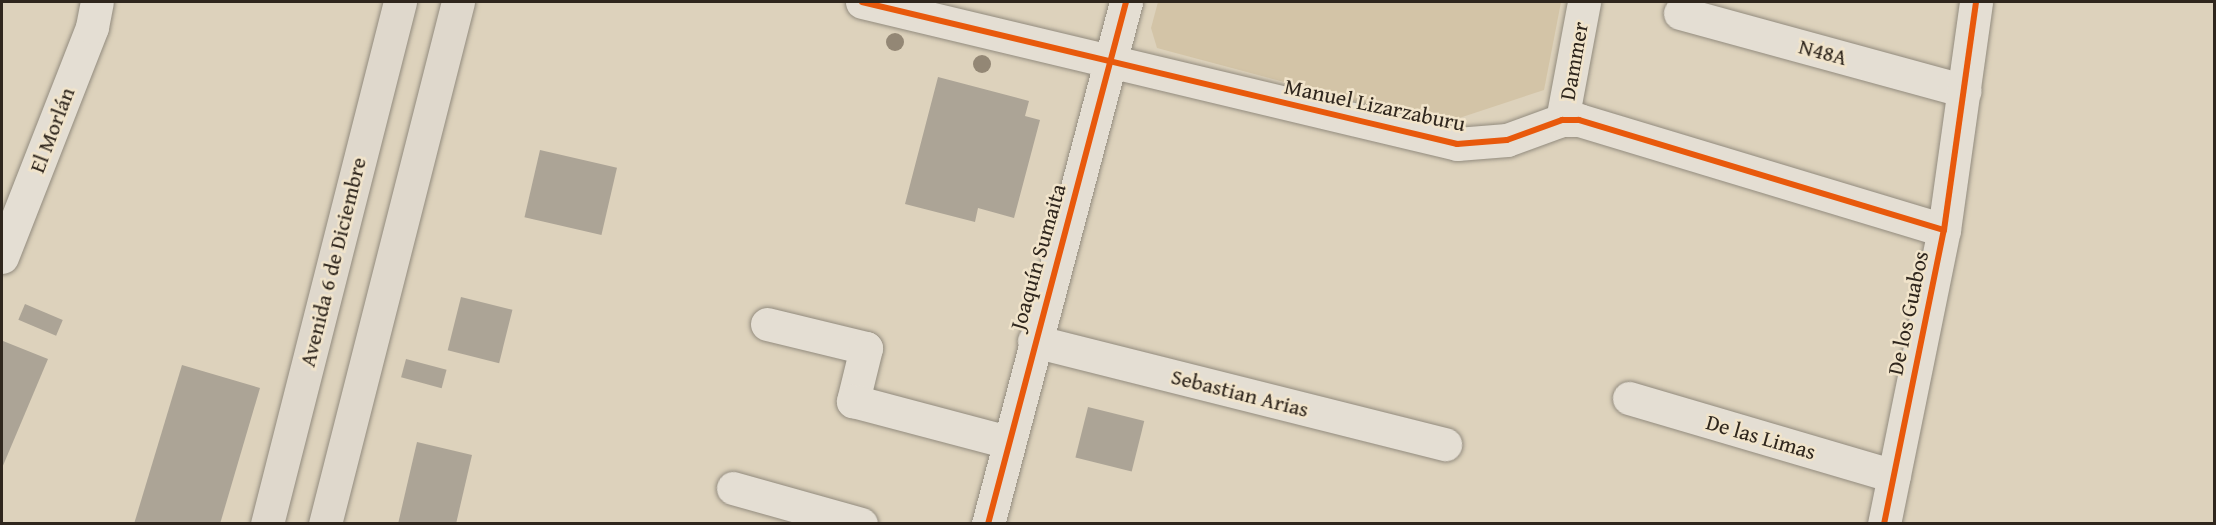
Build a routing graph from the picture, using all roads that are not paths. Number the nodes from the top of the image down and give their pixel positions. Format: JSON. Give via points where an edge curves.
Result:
{"nodes":[{"id":1,"x":97,"y":2,"type":"edge"},
{"id":2,"x":400,"y":2,"type":"edge"},
{"id":3,"x":458,"y":2,"type":"edge"},
{"id":4,"x":862,"y":2,"type":"edge"},
{"id":5,"x":1126,"y":2,"type":"edge"},
{"id":6,"x":1584,"y":2,"type":"edge"},
{"id":7,"x":1976,"y":2,"type":"edge"},
{"id":8,"x":1680,"y":13,"type":"dead end"},
{"id":9,"x":1111,"y":64,"type":"junction"},
{"id":10,"x":1965,"y":91,"type":"junction"},
{"id":11,"x":1562,"y":120,"type":"junction"},
{"id":12,"x":1944,"y":230,"type":"junction"},
{"id":13,"x":2,"y":257,"type":"edge"},
{"id":14,"x":767,"y":324,"type":"dead end"},
{"id":15,"x":1034,"y":341,"type":"junction"},
{"id":16,"x":1629,"y":398,"type":"dead end"},
{"id":17,"x":1008,"y":442,"type":"junction"},
{"id":18,"x":1445,"y":444,"type":"dead end"},
{"id":19,"x":1893,"y":476,"type":"junction"},
{"id":20,"x":733,"y":488,"type":"dead end"},
{"id":21,"x":267,"y":524,"type":"edge"},
{"id":22,"x":325,"y":524,"type":"edge"},
{"id":23,"x":861,"y":524,"type":"edge"},
{"id":24,"x":988,"y":524,"type":"edge"},
{"id":25,"x":1884,"y":524,"type":"edge"}],
"edges":[{"from":1,"to":13,"type":"street","name":"El Morlán","via":[[92,27]]},
{"from":2,"to":21,"type":"main road","name":"Avenida 6 de Diciembre"},
{"from":3,"to":22,"type":"main road"},
{"from":4,"to":9,"type":"street","name":"Manuel Lizarzaburu"},
{"from":5,"to":9,"type":"street","name":"Joaquín Sumaita"},
{"from":6,"to":11,"type":"street","name":"Dammer"},
{"from":7,"to":10,"type":"street","name":"De los Guabos"},
{"from":8,"to":10,"type":"street","name":"N48A"},
{"from":9,"to":11,"type":"street","name":"Manuel Lizarzaburu","via":[[1457,144],[1507,140]]},
{"from":9,"to":15,"type":"street","name":"Joaquín Sumaita"},
{"from":10,"to":12,"type":"street","name":"De los Guabos"},
{"from":11,"to":12,"type":"street"},
{"from":12,"to":19,"type":"street","name":"De los Guabos"},
{"from":14,"to":17,"type":"street","via":[[866,348],[853,401]]},
{"from":15,"to":17,"type":"street","name":"Joaquín Sumaita"},
{"from":15,"to":18,"type":"street","name":"Sebastian Arias"},
{"from":16,"to":19,"type":"street","name":"De las Limas"},
{"from":17,"to":24,"type":"street","name":"Joaquín Sumaita"},
{"from":19,"to":25,"type":"street","name":"De los Guabos"},
{"from":20,"to":23,"type":"street"}]}
